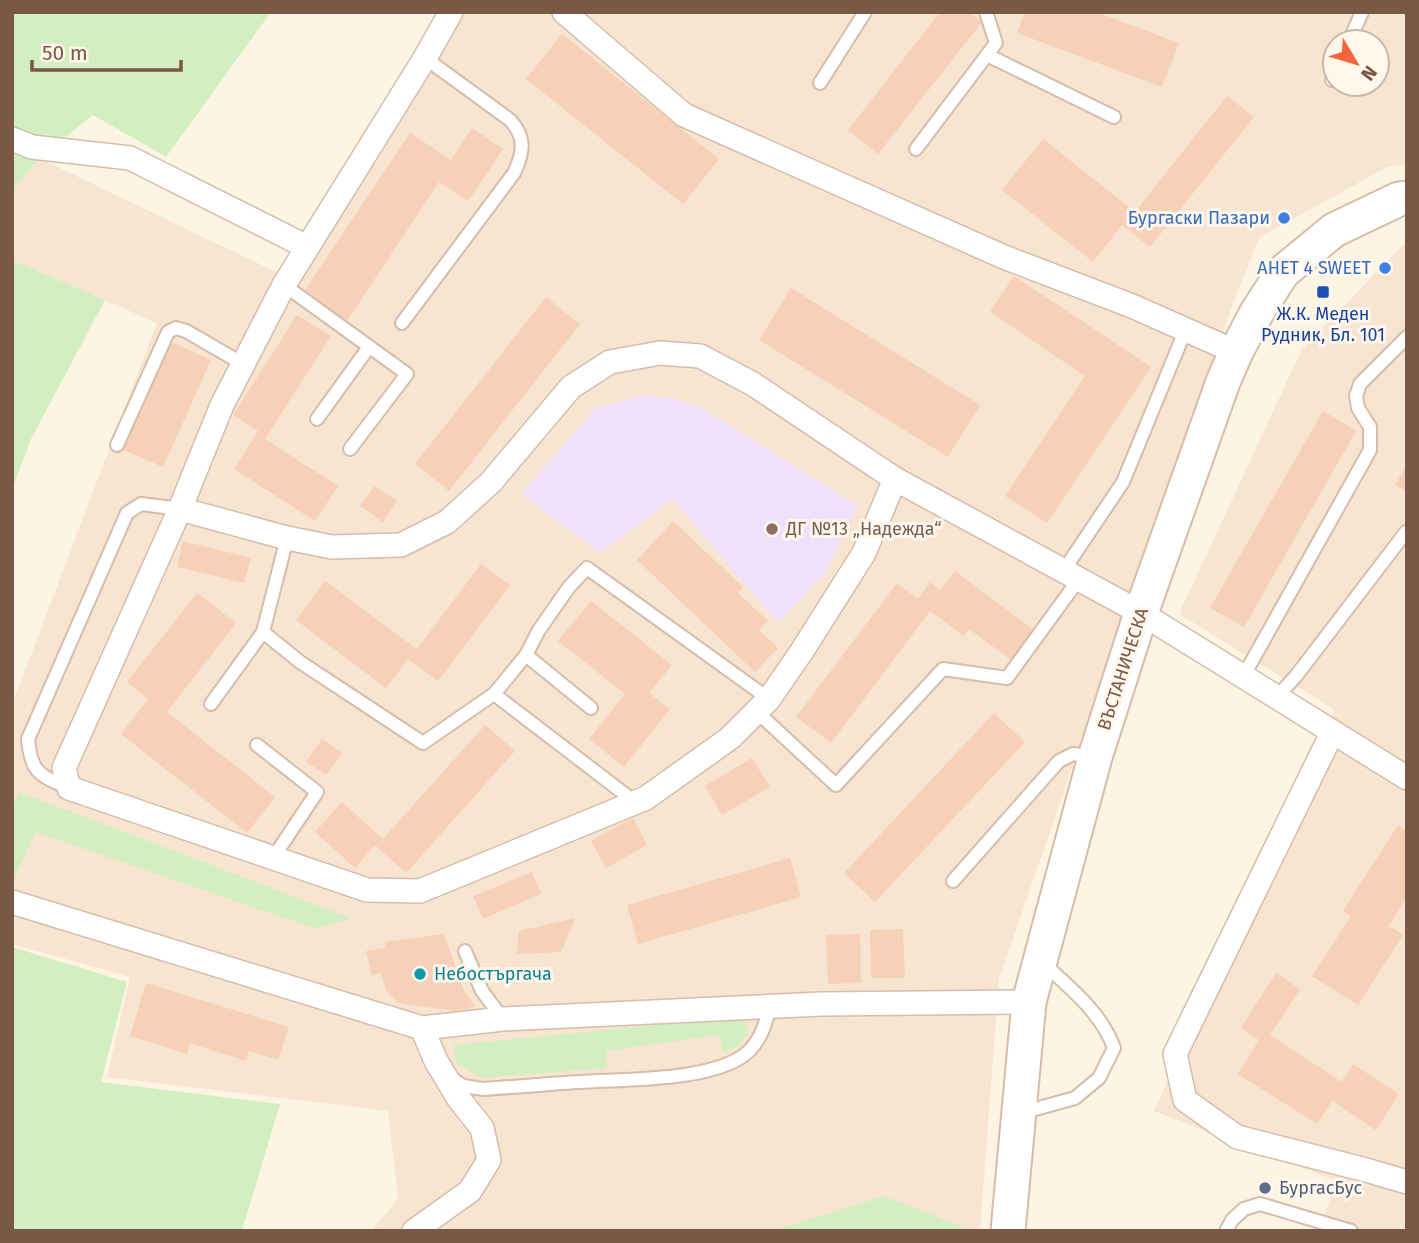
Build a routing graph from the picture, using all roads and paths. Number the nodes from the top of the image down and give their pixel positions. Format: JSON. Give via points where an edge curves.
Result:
{"nodes":[{"id":1,"x":451,"y":12,"type":"edge"},
{"id":2,"x":565,"y":12,"type":"edge"},
{"id":3,"x":864,"y":12,"type":"edge"},
{"id":4,"x":986,"y":12,"type":"edge"},
{"id":5,"x":987,"y":55,"type":"junction"},
{"id":6,"x":425,"y":58,"type":"junction"},
{"id":7,"x":820,"y":83,"type":"dead end"},
{"id":8,"x":1114,"y":117,"type":"dead end"},
{"id":9,"x":12,"y":139,"type":"edge"},
{"id":10,"x":916,"y":149,"type":"dead end"},
{"id":11,"x":1407,"y":198,"type":"edge"},
{"id":12,"x":307,"y":247,"type":"junction"},
{"id":13,"x":284,"y":285,"type":"junction"},
{"id":14,"x":402,"y":323,"type":"dead end"},
{"id":15,"x":1185,"y":331,"type":"junction"},
{"id":16,"x":1407,"y":337,"type":"edge"},
{"id":17,"x":369,"y":347,"type":"junction"},
{"id":18,"x":1236,"y":352,"type":"junction"},
{"id":19,"x":243,"y":364,"type":"junction"},
{"id":20,"x":317,"y":419,"type":"dead end"},
{"id":21,"x":117,"y":445,"type":"dead end"},
{"id":22,"x":351,"y":449,"type":"dead end"},
{"id":23,"x":895,"y":479,"type":"junction"},
{"id":24,"x":180,"y":509,"type":"junction"},
{"id":25,"x":1406,"y":532,"type":"edge"},
{"id":26,"x":287,"y":538,"type":"junction"},
{"id":27,"x":1072,"y":575,"type":"junction"},
{"id":28,"x":1141,"y":613,"type":"junction"},
{"id":29,"x":263,"y":632,"type":"junction"},
{"id":30,"x":526,"y":654,"type":"junction"},
{"id":31,"x":1242,"y":677,"type":"junction"},
{"id":32,"x":494,"y":694,"type":"junction"},
{"id":33,"x":1276,"y":698,"type":"junction"},
{"id":34,"x":211,"y":704,"type":"dead end"},
{"id":35,"x":763,"y":706,"type":"junction"},
{"id":36,"x":591,"y":708,"type":"dead end"},
{"id":37,"x":1332,"y":733,"type":"junction"},
{"id":38,"x":257,"y":745,"type":"dead end"},
{"id":39,"x":1095,"y":757,"type":"junction"},
{"id":40,"x":1407,"y":778,"type":"edge"},
{"id":41,"x":69,"y":788,"type":"junction"},
{"id":42,"x":635,"y":802,"type":"junction"},
{"id":43,"x":273,"y":858,"type":"junction"},
{"id":44,"x":953,"y":881,"type":"dead end"},
{"id":45,"x":12,"y":902,"type":"edge"},
{"id":46,"x":465,"y":951,"type":"dead end"},
{"id":47,"x":1040,"y":960,"type":"junction"},
{"id":48,"x":1029,"y":1002,"type":"junction"},
{"id":49,"x":770,"y":1006,"type":"junction"},
{"id":50,"x":503,"y":1019,"type":"junction"},
{"id":51,"x":422,"y":1028,"type":"junction"},
{"id":52,"x":444,"y":1074,"type":"junction"},
{"id":53,"x":1019,"y":1114,"type":"junction"},
{"id":54,"x":1407,"y":1182,"type":"edge"},
{"id":55,"x":1012,"y":1230,"type":"edge"},
{"id":56,"x":414,"y":1231,"type":"edge"},
{"id":57,"x":1226,"y":1231,"type":"edge"},
{"id":58,"x":1351,"y":1231,"type":"edge"}],
"edges":[{"from":1,"to":6,"type":"street"},
{"from":2,"to":15,"type":"street","via":[[684,116]]},
{"from":3,"to":7,"type":"lane"},
{"from":4,"to":5,"type":"lane","via":[[996,43]]},
{"from":5,"to":8,"type":"lane"},
{"from":5,"to":10,"type":"lane"},
{"from":6,"to":12,"type":"street"},
{"from":6,"to":14,"type":"lane","via":[[510,120],[523,143],[514,173]]},
{"from":9,"to":12,"type":"street","via":[[32,147],[130,159]]},
{"from":11,"to":18,"type":"main road","name":"ВЪСТАНИЧЕСКА","via":[[1334,230],[1283,272]]},
{"from":12,"to":13,"type":"street"},
{"from":13,"to":17,"type":"lane"},
{"from":13,"to":19,"type":"street"},
{"from":15,"to":18,"type":"street"},
{"from":15,"to":27,"type":"lane","via":[[1123,482]]},
{"from":16,"to":31,"type":"lane","via":[[1360,384],[1356,396],[1370,427],[1370,450]]},
{"from":17,"to":20,"type":"lane"},
{"from":17,"to":22,"type":"lane","via":[[407,374]]},
{"from":18,"to":28,"type":"main road","name":"ВЪСТАНИЧЕСКА"},
{"from":19,"to":21,"type":"lane","via":[[186,331],[176,328],[168,332]]},
{"from":19,"to":24,"type":"street"},
{"from":23,"to":26,"type":"street","via":[[752,384],[700,356],[660,353],[610,362],[571,387],[491,482],[447,522],[401,545],[332,547]]},
{"from":23,"to":27,"type":"street"},
{"from":23,"to":35,"type":"street","via":[[864,553]]},
{"from":24,"to":26,"type":"street"},
{"from":24,"to":41,"type":"street","via":[[64,768]]},
{"from":24,"to":41,"type":"lane","via":[[141,505],[127,513],[28,738],[30,758],[41,776]]},
{"from":25,"to":33,"type":"lane"},
{"from":26,"to":29,"type":"lane"},
{"from":27,"to":28,"type":"street"},
{"from":27,"to":35,"type":"lane","via":[[1007,678],[943,669],[836,785]]},
{"from":28,"to":31,"type":"street"},
{"from":28,"to":39,"type":"main road","name":"ВЪСТАНИЧЕСКА"},
{"from":29,"to":32,"type":"lane","via":[[300,662],[423,743]]},
{"from":29,"to":34,"type":"lane"},
{"from":30,"to":32,"type":"lane"},
{"from":30,"to":35,"type":"lane","via":[[561,597],[587,568]]},
{"from":30,"to":36,"type":"lane"},
{"from":31,"to":33,"type":"street"},
{"from":32,"to":42,"type":"lane"},
{"from":33,"to":37,"type":"street"},
{"from":35,"to":42,"type":"street","via":[[720,745]]},
{"from":37,"to":40,"type":"street"},
{"from":37,"to":54,"type":"street","via":[[1175,1054],[1185,1100],[1237,1138]]},
{"from":38,"to":43,"type":"lane","via":[[317,792]]},
{"from":39,"to":44,"type":"lane","via":[[1073,754],[1059,761]]},
{"from":39,"to":47,"type":"main road","name":"ВЪСТАНИЧЕСКА"},
{"from":41,"to":43,"type":"street"},
{"from":42,"to":43,"type":"street","via":[[420,891],[367,890]]},
{"from":45,"to":51,"type":"street"},
{"from":46,"to":50,"type":"lane","via":[[482,991]]},
{"from":47,"to":48,"type":"main road","name":"ВЪСТАНИЧЕСКА"},
{"from":47,"to":53,"type":"lane","via":[[1087,1004],[1108,1030],[1114,1048],[1099,1078],[1074,1098]]},
{"from":48,"to":49,"type":"street"},
{"from":48,"to":53,"type":"main road","name":"ВЪСТАНИЧЕСКА"},
{"from":49,"to":50,"type":"street"},
{"from":49,"to":52,"type":"lane","via":[[763,1031],[749,1051],[730,1064],[706,1071],[483,1090],[463,1086]]},
{"from":50,"to":51,"type":"street"},
{"from":51,"to":52,"type":"street"},
{"from":52,"to":56,"type":"street","via":[[482,1128],[489,1160],[470,1191]]},
{"from":53,"to":55,"type":"main road","name":"ВЪСТАНИЧЕСКА"},
{"from":57,"to":58,"type":"lane","via":[[1244,1209],[1260,1204]]}]}
